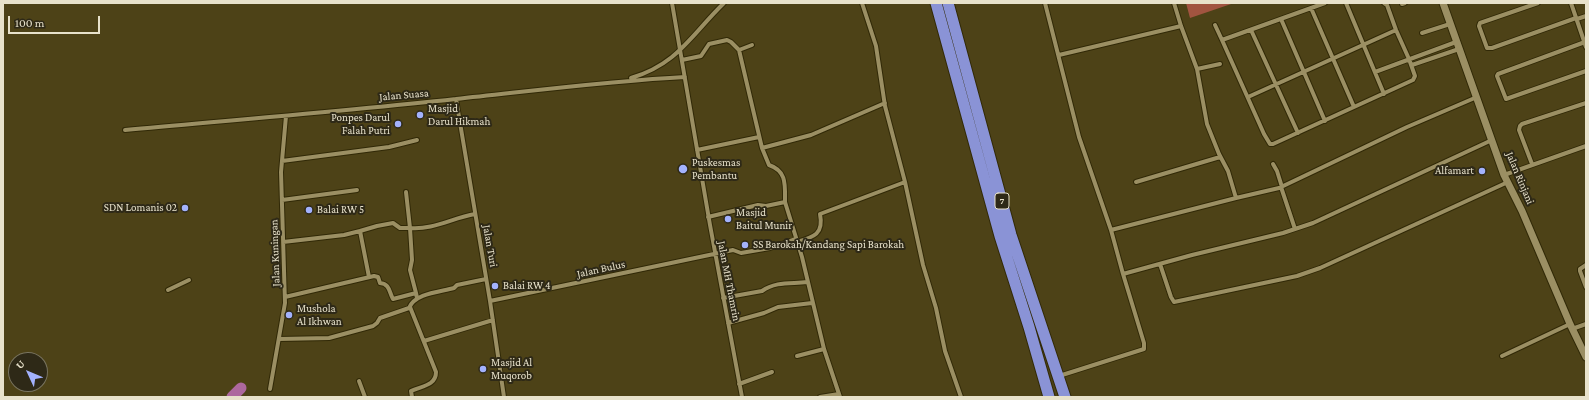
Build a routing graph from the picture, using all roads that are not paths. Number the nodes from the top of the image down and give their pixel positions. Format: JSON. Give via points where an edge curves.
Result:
{"nodes":[{"id":1,"x":672,"y":3,"type":"edge"},
{"id":2,"x":724,"y":3,"type":"edge"},
{"id":3,"x":862,"y":3,"type":"edge"},
{"id":4,"x":936,"y":3,"type":"edge"},
{"id":5,"x":948,"y":3,"type":"edge"},
{"id":6,"x":1045,"y":3,"type":"edge"},
{"id":7,"x":1174,"y":3,"type":"edge"},
{"id":8,"x":1325,"y":3,"type":"edge"},
{"id":9,"x":1346,"y":3,"type":"edge"},
{"id":10,"x":1443,"y":3,"type":"edge"},
{"id":11,"x":1538,"y":3,"type":"edge"},
{"id":12,"x":1571,"y":3,"type":"edge"},
{"id":13,"x":1386,"y":4,"type":"edge"},
{"id":14,"x":1312,"y":8,"type":"junction"},
{"id":15,"x":1586,"y":16,"type":"edge"},
{"id":16,"x":1577,"y":18,"type":"junction"},
{"id":17,"x":1281,"y":19,"type":"junction"},
{"id":18,"x":1450,"y":24,"type":"junction"},
{"id":19,"x":1215,"y":25,"type":"dead end"},
{"id":20,"x":1181,"y":26,"type":"junction"},
{"id":21,"x":1251,"y":30,"type":"junction"},
{"id":22,"x":1396,"y":30,"type":"junction"},
{"id":23,"x":1422,"y":33,"type":"dead end"},
{"id":24,"x":1222,"y":40,"type":"junction"},
{"id":25,"x":1585,"y":44,"type":"edge"},
{"id":26,"x":752,"y":45,"type":"dead end"},
{"id":27,"x":1363,"y":45,"type":"junction"},
{"id":28,"x":1457,"y":45,"type":"junction"},
{"id":29,"x":739,"y":50,"type":"junction"},
{"id":30,"x":680,"y":51,"type":"junction"},
{"id":31,"x":1059,"y":55,"type":"junction"},
{"id":32,"x":1333,"y":58,"type":"junction"},
{"id":33,"x":1409,"y":59,"type":"junction"},
{"id":34,"x":682,"y":60,"type":"junction"},
{"id":35,"x":1220,"y":64,"type":"dead end"},
{"id":36,"x":1412,"y":65,"type":"junction"},
{"id":37,"x":1197,"y":69,"type":"junction"},
{"id":38,"x":1304,"y":71,"type":"junction"},
{"id":39,"x":1586,"y":71,"type":"edge"},
{"id":40,"x":1375,"y":72,"type":"junction"},
{"id":41,"x":685,"y":77,"type":"junction"},
{"id":42,"x":623,"y":80,"type":"junction"},
{"id":43,"x":1276,"y":83,"type":"junction"},
{"id":44,"x":1384,"y":94,"type":"junction"},
{"id":45,"x":1248,"y":97,"type":"junction"},
{"id":46,"x":1477,"y":97,"type":"junction"},
{"id":47,"x":456,"y":99,"type":"junction"},
{"id":48,"x":1586,"y":103,"type":"edge"},
{"id":49,"x":885,"y":104,"type":"junction"},
{"id":50,"x":1354,"y":107,"type":"junction"},
{"id":51,"x":286,"y":116,"type":"junction"},
{"id":52,"x":1325,"y":121,"type":"junction"},
{"id":53,"x":125,"y":130,"type":"dead end"},
{"id":54,"x":1298,"y":133,"type":"junction"},
{"id":55,"x":978,"y":134,"type":"junction"},
{"id":56,"x":760,"y":137,"type":"junction"},
{"id":57,"x":417,"y":140,"type":"dead end"},
{"id":58,"x":1492,"y":140,"type":"junction"},
{"id":59,"x":1586,"y":146,"type":"edge"},
{"id":60,"x":762,"y":148,"type":"junction"},
{"id":61,"x":697,"y":150,"type":"junction"},
{"id":62,"x":1220,"y":157,"type":"junction"},
{"id":63,"x":282,"y":161,"type":"junction"},
{"id":64,"x":1273,"y":164,"type":"dead end"},
{"id":65,"x":1532,"y":164,"type":"junction"},
{"id":66,"x":1504,"y":175,"type":"junction"},
{"id":67,"x":905,"y":182,"type":"junction"},
{"id":68,"x":1136,"y":182,"type":"dead end"},
{"id":69,"x":1508,"y":182,"type":"junction"},
{"id":70,"x":1282,"y":187,"type":"junction"},
{"id":71,"x":357,"y":190,"type":"dead end"},
{"id":72,"x":406,"y":192,"type":"dead end"},
{"id":73,"x":1236,"y":198,"type":"junction"},
{"id":74,"x":282,"y":200,"type":"junction"},
{"id":75,"x":785,"y":202,"type":"junction"},
{"id":76,"x":474,"y":214,"type":"junction"},
{"id":77,"x":708,"y":216,"type":"junction"},
{"id":78,"x":410,"y":228,"type":"junction"},
{"id":79,"x":1295,"y":229,"type":"junction"},
{"id":80,"x":1111,"y":230,"type":"junction"},
{"id":81,"x":360,"y":231,"type":"junction"},
{"id":82,"x":797,"y":241,"type":"junction"},
{"id":83,"x":283,"y":242,"type":"junction"},
{"id":84,"x":715,"y":255,"type":"junction"},
{"id":85,"x":1160,"y":264,"type":"junction"},
{"id":86,"x":1586,"y":265,"type":"edge"},
{"id":87,"x":1123,"y":274,"type":"junction"},
{"id":88,"x":369,"y":277,"type":"junction"},
{"id":89,"x":486,"y":279,"type":"junction"},
{"id":90,"x":189,"y":280,"type":"dead end"},
{"id":91,"x":807,"y":282,"type":"junction"},
{"id":92,"x":1586,"y":287,"type":"edge"},
{"id":93,"x":168,"y":290,"type":"dead end"},
{"id":94,"x":416,"y":296,"type":"junction"},
{"id":95,"x":285,"y":297,"type":"junction"},
{"id":96,"x":723,"y":298,"type":"junction"},
{"id":97,"x":490,"y":301,"type":"junction"},
{"id":98,"x":812,"y":303,"type":"junction"},
{"id":99,"x":410,"y":307,"type":"junction"},
{"id":100,"x":493,"y":320,"type":"junction"},
{"id":101,"x":728,"y":323,"type":"junction"},
{"id":102,"x":1586,"y":324,"type":"edge"},
{"id":103,"x":1571,"y":327,"type":"junction"},
{"id":104,"x":279,"y":339,"type":"junction"},
{"id":105,"x":424,"y":341,"type":"junction"},
{"id":106,"x":824,"y":349,"type":"junction"},
{"id":107,"x":1049,"y":351,"type":"junction"},
{"id":108,"x":797,"y":356,"type":"dead end"},
{"id":109,"x":1037,"y":356,"type":"junction"},
{"id":110,"x":1502,"y":356,"type":"dead end"},
{"id":111,"x":1586,"y":357,"type":"edge"},
{"id":112,"x":772,"y":372,"type":"dead end"},
{"id":113,"x":1058,"y":377,"type":"junction"},
{"id":114,"x":359,"y":381,"type":"dead end"},
{"id":115,"x":739,"y":384,"type":"junction"},
{"id":116,"x":270,"y":389,"type":"dead end"},
{"id":117,"x":840,"y":395,"type":"edge"},
{"id":118,"x":365,"y":397,"type":"edge"},
{"id":119,"x":412,"y":397,"type":"edge"},
{"id":120,"x":504,"y":397,"type":"edge"},
{"id":121,"x":742,"y":397,"type":"edge"},
{"id":122,"x":820,"y":397,"type":"edge"},
{"id":123,"x":961,"y":397,"type":"edge"},
{"id":124,"x":1049,"y":397,"type":"edge"},
{"id":125,"x":1065,"y":397,"type":"edge"}],
"edges":[{"from":1,"to":30,"type":"street","name":"Jalan MH Thamrin"},
{"from":2,"to":30,"type":"street"},
{"from":3,"to":49,"type":"street","via":[[876,46]]},
{"from":4,"to":55,"type":"highway","number":"7"},
{"from":5,"to":55,"type":"highway","number":"7"},
{"from":6,"to":31,"type":"street"},
{"from":7,"to":20,"type":"street"},
{"from":8,"to":14,"type":"street"},
{"from":9,"to":27,"type":"street"},
{"from":10,"to":18,"type":"street","name":"Jalan Rinjani"},
{"from":11,"to":16,"type":"street","via":[[1480,23],[1487,48]]},
{"from":12,"to":16,"type":"street"},
{"from":13,"to":22,"type":"street"},
{"from":14,"to":17,"type":"street"},
{"from":14,"to":32,"type":"street"},
{"from":15,"to":16,"type":"street"},
{"from":16,"to":25,"type":"street"},
{"from":17,"to":21,"type":"street"},
{"from":17,"to":38,"type":"street"},
{"from":18,"to":23,"type":"street"},
{"from":18,"to":28,"type":"street","name":"Jalan Rinjani"},
{"from":19,"to":24,"type":"street"},
{"from":20,"to":31,"type":"street"},
{"from":20,"to":37,"type":"street"},
{"from":21,"to":24,"type":"street"},
{"from":21,"to":43,"type":"street"},
{"from":22,"to":27,"type":"street"},
{"from":22,"to":33,"type":"street"},
{"from":24,"to":45,"type":"street"},
{"from":25,"to":39,"type":"street","via":[[1497,76],[1506,99]]},
{"from":26,"to":29,"type":"street"},
{"from":27,"to":32,"type":"street"},
{"from":27,"to":40,"type":"street"},
{"from":28,"to":33,"type":"street"},
{"from":28,"to":36,"type":"street"},
{"from":28,"to":46,"type":"street","name":"Jalan Rinjani"},
{"from":29,"to":34,"type":"street","via":[[730,40],[725,40],[709,44],[699,57]]},
{"from":29,"to":56,"type":"street"},
{"from":30,"to":34,"type":"street","name":"Jalan MH Thamrin"},
{"from":30,"to":42,"type":"street","via":[[653,69]]},
{"from":31,"to":80,"type":"street","via":[[1080,137]]},
{"from":32,"to":38,"type":"street"},
{"from":32,"to":50,"type":"street"},
{"from":33,"to":36,"type":"street"},
{"from":33,"to":40,"type":"street"},
{"from":34,"to":41,"type":"street","name":"Jalan MH Thamrin"},
{"from":35,"to":37,"type":"street"},
{"from":36,"to":44,"type":"street","via":[[1415,76],[1413,80]]},
{"from":37,"to":62,"type":"street","via":[[1207,124]]},
{"from":38,"to":43,"type":"street"},
{"from":38,"to":52,"type":"street"},
{"from":40,"to":44,"type":"street"},
{"from":41,"to":42,"type":"street","name":"Jalan Suasa"},
{"from":41,"to":61,"type":"street","name":"Jalan MH Thamrin"},
{"from":42,"to":47,"type":"street","name":"Jalan Suasa"},
{"from":43,"to":45,"type":"street"},
{"from":43,"to":54,"type":"street"},
{"from":44,"to":50,"type":"street"},
{"from":45,"to":54,"type":"street","via":[[1270,144]]},
{"from":46,"to":58,"type":"street","name":"Jalan Rinjani"},
{"from":46,"to":70,"type":"street","via":[[1407,127]]},
{"from":47,"to":51,"type":"street","name":"Jalan Suasa"},
{"from":47,"to":76,"type":"street","name":"Jalan Turi"},
{"from":48,"to":65,"type":"street","via":[[1520,126],[1519,130]]},
{"from":49,"to":60,"type":"street","via":[[811,135]]},
{"from":49,"to":67,"type":"street"},
{"from":50,"to":52,"type":"street"},
{"from":51,"to":53,"type":"street","name":"Jalan Suasa"},
{"from":51,"to":63,"type":"street","name":"Jalan Kuningan"},
{"from":52,"to":54,"type":"street"},
{"from":55,"to":107,"type":"highway","number":"7"},
{"from":55,"to":109,"type":"highway","number":"7","via":[[1000,236]]},
{"from":56,"to":60,"type":"street"},
{"from":56,"to":61,"type":"street"},
{"from":57,"to":63,"type":"street","via":[[389,147]]},
{"from":58,"to":66,"type":"street","name":"Jalan Rinjani"},
{"from":58,"to":79,"type":"street"},
{"from":59,"to":65,"type":"street"},
{"from":60,"to":75,"type":"street","via":[[769,165],[776,167],[782,174]]},
{"from":61,"to":77,"type":"street","name":"Jalan MH Thamrin"},
{"from":62,"to":68,"type":"street"},
{"from":62,"to":73,"type":"street","via":[[1228,171]]},
{"from":63,"to":74,"type":"street","name":"Jalan Kuningan"},
{"from":64,"to":70,"type":"street"},
{"from":65,"to":66,"type":"street"},
{"from":66,"to":69,"type":"street","name":"Jalan Rinjani"},
{"from":67,"to":82,"type":"street","name":"Jalan Bulus","via":[[820,214],[822,223],[817,234],[813,238]]},
{"from":67,"to":123,"type":"street","via":[[945,351]]},
{"from":69,"to":85,"type":"street","via":[[1320,268],[1297,276],[1174,302]]},
{"from":69,"to":103,"type":"street","name":"Jalan Rinjani"},
{"from":70,"to":73,"type":"street"},
{"from":70,"to":79,"type":"street"},
{"from":71,"to":74,"type":"street"},
{"from":72,"to":78,"type":"street"},
{"from":73,"to":80,"type":"street"},
{"from":74,"to":83,"type":"street","name":"Jalan Kuningan"},
{"from":75,"to":77,"type":"street"},
{"from":75,"to":82,"type":"street"},
{"from":76,"to":78,"type":"street","via":[[429,228]]},
{"from":76,"to":89,"type":"street","name":"Jalan Turi"},
{"from":77,"to":84,"type":"street","name":"Jalan MH Thamrin"},
{"from":78,"to":81,"type":"street","via":[[400,228],[393,223]]},
{"from":78,"to":94,"type":"street","via":[[410,270]]},
{"from":79,"to":85,"type":"street"},
{"from":80,"to":87,"type":"street"},
{"from":81,"to":83,"type":"street"},
{"from":81,"to":88,"type":"street"},
{"from":82,"to":84,"type":"street","name":"Jalan Bulus","via":[[741,253],[733,250]]},
{"from":82,"to":91,"type":"street"},
{"from":83,"to":95,"type":"street","name":"Jalan Kuningan"},
{"from":84,"to":96,"type":"street","name":"Jalan MH Thamrin"},
{"from":84,"to":97,"type":"street","name":"Jalan Bulus"},
{"from":85,"to":87,"type":"street"},
{"from":86,"to":92,"type":"street","via":[[1580,271]]},
{"from":87,"to":113,"type":"street","via":[[1144,339],[1144,349]]},
{"from":88,"to":94,"type":"street","via":[[376,276],[379,282],[386,284],[393,299]]},
{"from":88,"to":95,"type":"street"},
{"from":89,"to":94,"type":"street"},
{"from":89,"to":97,"type":"street","name":"Jalan Turi"},
{"from":90,"to":93,"type":"street"},
{"from":91,"to":96,"type":"street","via":[[786,283],[767,287],[762,291]]},
{"from":91,"to":98,"type":"street"},
{"from":94,"to":99,"type":"street"},
{"from":95,"to":104,"type":"street","name":"Jalan Kuningan"},
{"from":96,"to":101,"type":"street","name":"Jalan MH Thamrin"},
{"from":97,"to":100,"type":"street","name":"Jalan Turi"},
{"from":98,"to":101,"type":"street","via":[[778,307]]},
{"from":98,"to":106,"type":"street"},
{"from":99,"to":104,"type":"street","via":[[380,318],[372,326],[336,337]]},
{"from":99,"to":105,"type":"street"},
{"from":100,"to":105,"type":"street"},
{"from":100,"to":120,"type":"street","name":"Jalan Turi"},
{"from":101,"to":115,"type":"street","name":"Jalan MH Thamrin"},
{"from":102,"to":103,"type":"street"},
{"from":103,"to":110,"type":"street"},
{"from":103,"to":111,"type":"street","name":"Jalan Rinjani"},
{"from":104,"to":116,"type":"street","name":"Jalan Kuningan"},
{"from":105,"to":119,"type":"street","via":[[436,377],[434,382],[411,391]]},
{"from":106,"to":108,"type":"street"},
{"from":106,"to":117,"type":"street"},
{"from":107,"to":109,"type":"highway"},
{"from":107,"to":113,"type":"highway","number":"7"},
{"from":109,"to":124,"type":"highway","number":"7"},
{"from":112,"to":115,"type":"street"},
{"from":113,"to":125,"type":"highway","number":"7"},
{"from":114,"to":118,"type":"street"},
{"from":115,"to":121,"type":"street","name":"Jalan MH Thamrin"},
{"from":117,"to":122,"type":"street"}]}
